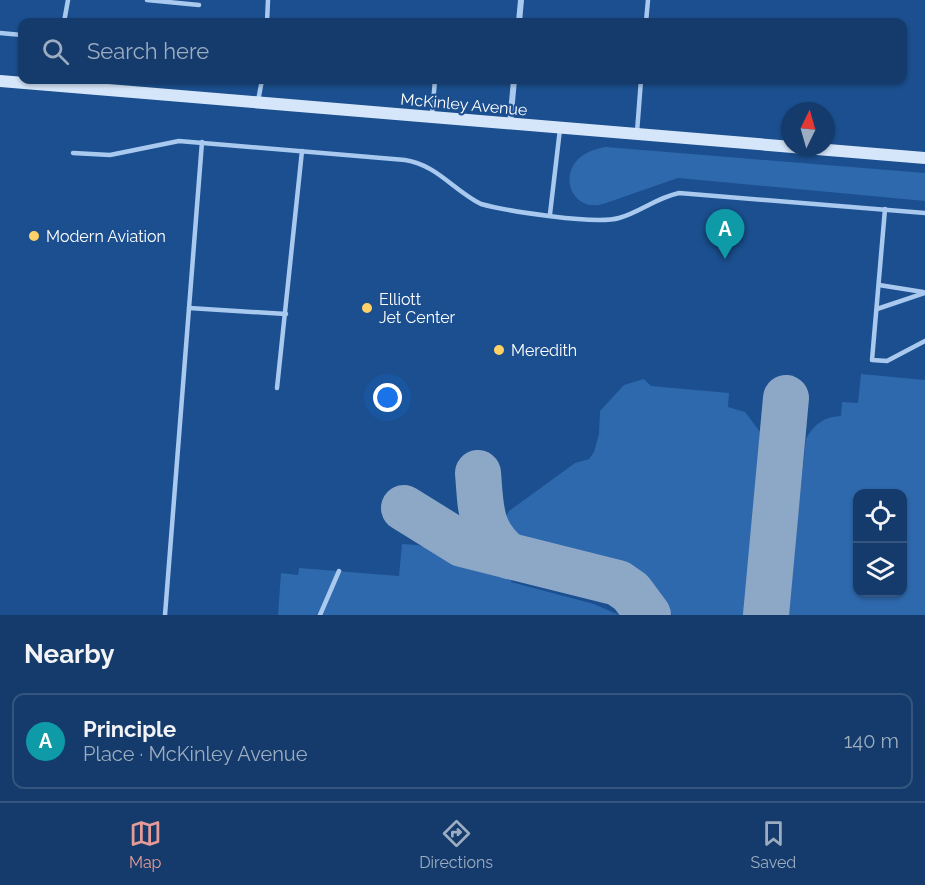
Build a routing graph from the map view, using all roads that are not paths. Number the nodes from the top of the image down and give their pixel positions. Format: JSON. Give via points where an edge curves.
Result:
{"nodes":[{"id":1,"x":68,"y":0,"type":"edge"},
{"id":2,"x":147,"y":0,"type":"edge"},
{"id":3,"x":268,"y":0,"type":"edge"},
{"id":4,"x":521,"y":0,"type":"edge"},
{"id":5,"x":648,"y":0,"type":"edge"},
{"id":6,"x":199,"y":5,"type":"dead end"},
{"id":7,"x":65,"y":18,"type":"edge"},
{"id":8,"x":267,"y":18,"type":"edge"},
{"id":9,"x":519,"y":18,"type":"edge"},
{"id":10,"x":646,"y":18,"type":"edge"},
{"id":11,"x":0,"y":33,"type":"edge"},
{"id":12,"x":18,"y":35,"type":"edge"},
{"id":13,"x":0,"y":81,"type":"edge"},
{"id":14,"x":18,"y":82,"type":"edge"},
{"id":15,"x":70,"y":84,"type":"edge"},
{"id":16,"x":261,"y":84,"type":"edge"},
{"id":17,"x":435,"y":84,"type":"edge"},
{"id":18,"x":514,"y":84,"type":"edge"},
{"id":19,"x":641,"y":84,"type":"edge"},
{"id":20,"x":258,"y":103,"type":"junction"},
{"id":21,"x":432,"y":118,"type":"junction"},
{"id":22,"x":510,"y":124,"type":"junction"},
{"id":23,"x":560,"y":129,"type":"junction"},
{"id":24,"x":637,"y":135,"type":"junction"},
{"id":25,"x":202,"y":142,"type":"junction"},
{"id":26,"x":302,"y":151,"type":"junction"},
{"id":27,"x":73,"y":153,"type":"dead end"},
{"id":28,"x":925,"y":158,"type":"edge"},
{"id":29,"x":885,"y":209,"type":"junction"},
{"id":30,"x":925,"y":213,"type":"edge"},
{"id":31,"x":550,"y":214,"type":"junction"},
{"id":32,"x":879,"y":285,"type":"junction"},
{"id":33,"x":924,"y":292,"type":"edge"},
{"id":34,"x":189,"y":308,"type":"junction"},
{"id":35,"x":877,"y":309,"type":"junction"},
{"id":36,"x":286,"y":314,"type":"junction"},
{"id":37,"x":925,"y":341,"type":"edge"},
{"id":38,"x":277,"y":388,"type":"dead end"},
{"id":39,"x":339,"y":571,"type":"dead end"},
{"id":40,"x":165,"y":615,"type":"edge"},
{"id":41,"x":320,"y":615,"type":"edge"}],
"edges":[{"from":1,"to":7,"type":"lane"},
{"from":2,"to":6,"type":"lane"},
{"from":3,"to":8,"type":"lane"},
{"from":4,"to":9,"type":"street"},
{"from":5,"to":10,"type":"lane"},
{"from":11,"to":12,"type":"lane"},
{"from":13,"to":14,"type":"main road","name":"McKinley Avenue"},
{"from":15,"to":20,"type":"main road","name":"McKinley Avenue"},
{"from":16,"to":20,"type":"lane"},
{"from":17,"to":21,"type":"lane"},
{"from":18,"to":22,"type":"street"},
{"from":19,"to":24,"type":"lane"},
{"from":20,"to":21,"type":"main road","name":"McKinley Avenue"},
{"from":21,"to":22,"type":"main road","name":"McKinley Avenue"},
{"from":22,"to":23,"type":"main road","name":"McKinley Avenue"},
{"from":23,"to":24,"type":"main road","name":"McKinley Avenue"},
{"from":23,"to":31,"type":"lane"},
{"from":24,"to":28,"type":"main road","name":"McKinley Avenue"},
{"from":25,"to":26,"type":"lane"},
{"from":25,"to":27,"type":"lane","via":[[156,143],[110,155]]},
{"from":25,"to":34,"type":"lane"},
{"from":26,"to":31,"type":"lane","via":[[418,162],[481,204]]},
{"from":26,"to":36,"type":"lane"},
{"from":29,"to":30,"type":"lane"},
{"from":29,"to":31,"type":"lane","via":[[679,192],[618,218]]},
{"from":29,"to":32,"type":"lane"},
{"from":32,"to":33,"type":"lane"},
{"from":32,"to":35,"type":"lane"},
{"from":33,"to":35,"type":"lane"},
{"from":34,"to":36,"type":"lane"},
{"from":34,"to":40,"type":"lane"},
{"from":35,"to":37,"type":"lane","via":[[872,360],[887,361]]},
{"from":36,"to":38,"type":"lane"},
{"from":39,"to":41,"type":"lane"}]}
